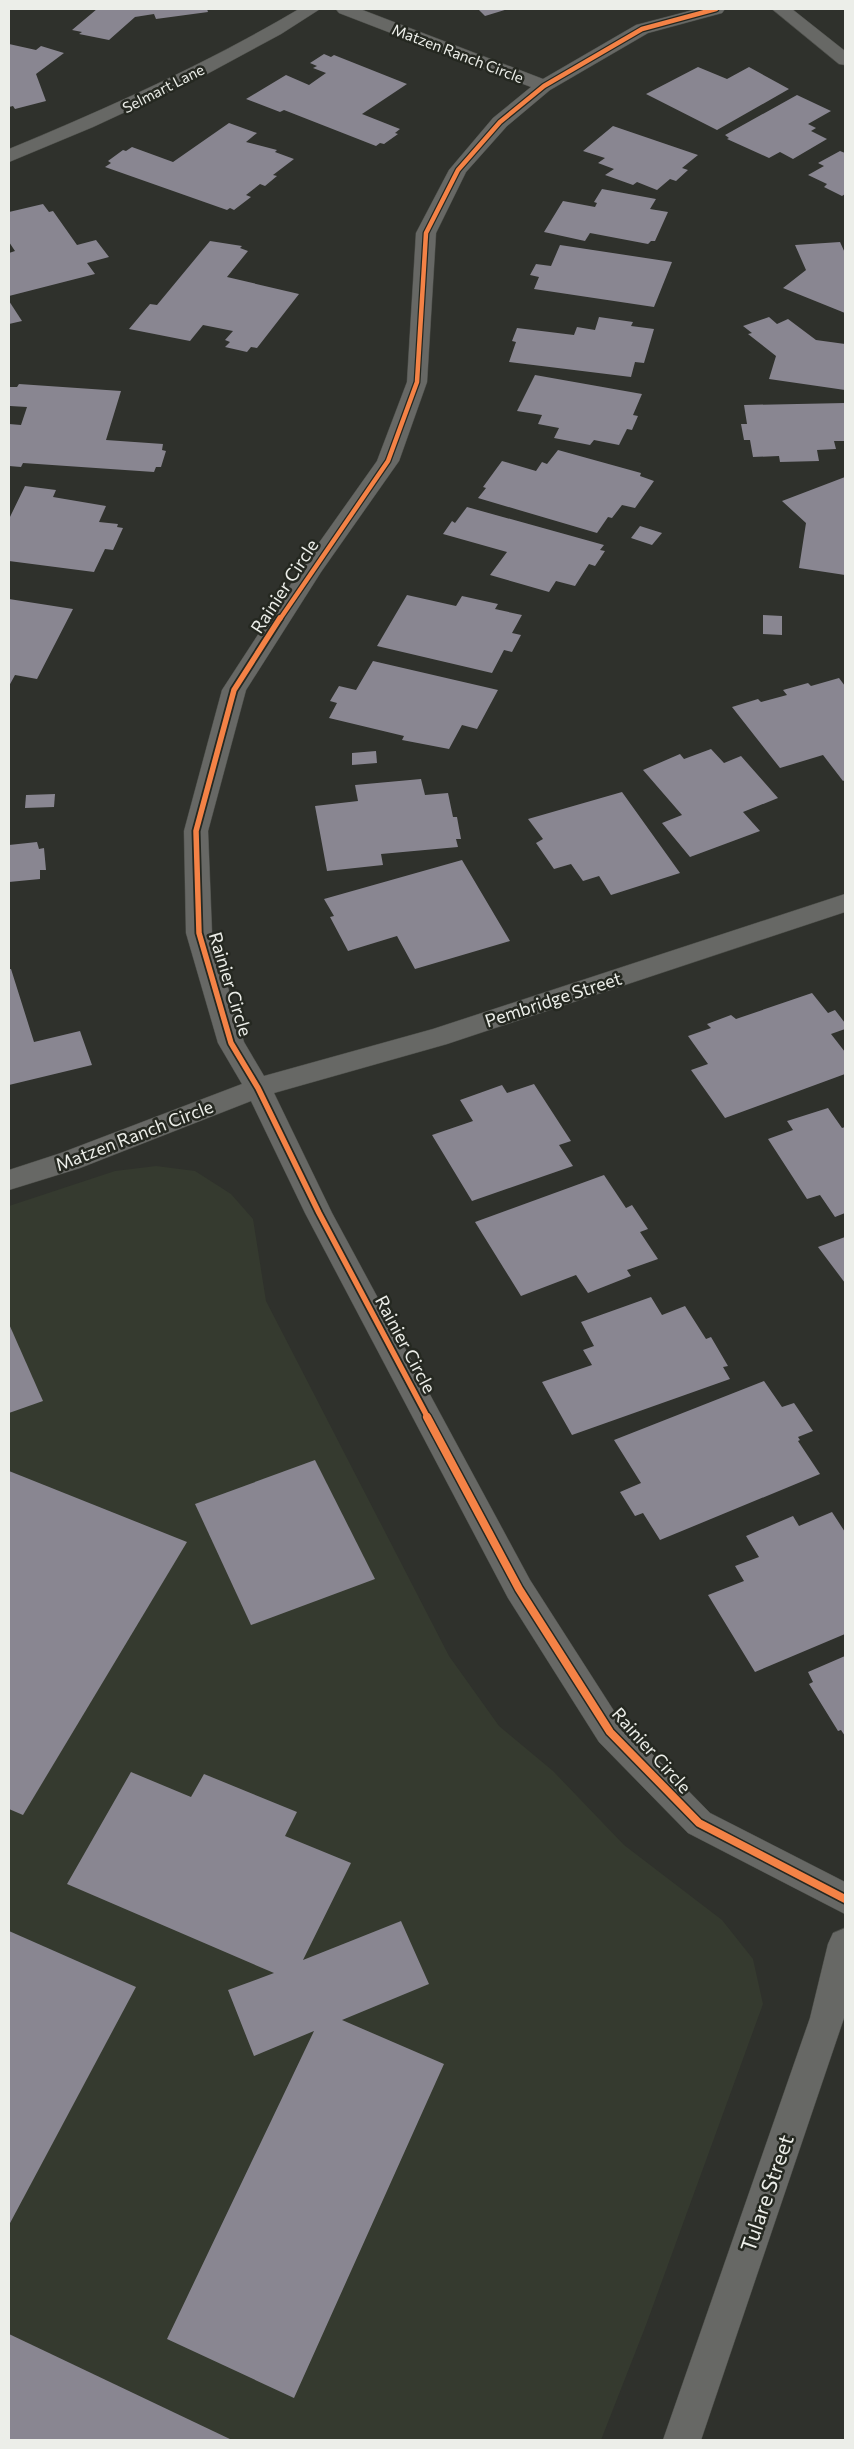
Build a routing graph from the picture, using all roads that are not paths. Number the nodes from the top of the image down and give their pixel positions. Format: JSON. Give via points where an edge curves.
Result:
{"nodes":[{"id":1,"x":311,"y":9,"type":"edge"},
{"id":2,"x":345,"y":9,"type":"edge"},
{"id":3,"x":716,"y":9,"type":"edge"},
{"id":4,"x":781,"y":9,"type":"edge"},
{"id":5,"x":845,"y":60,"type":"edge"},
{"id":6,"x":544,"y":86,"type":"junction"},
{"id":7,"x":9,"y":156,"type":"edge"},
{"id":8,"x":845,"y":903,"type":"edge"},
{"id":9,"x":258,"y":1088,"type":"junction"},
{"id":10,"x":9,"y":1180,"type":"edge"},
{"id":11,"x":845,"y":1899,"type":"edge"},
{"id":12,"x":845,"y":1944,"type":"edge"},
{"id":13,"x":682,"y":2440,"type":"edge"}],
"edges":[{"from":1,"to":7,"type":"street","name":"Selmart Lane","via":[[133,104]]},
{"from":2,"to":6,"type":"street","name":"Matzen Ranch Circle"},
{"from":3,"to":6,"type":"street","name":"Rainier Circle","via":[[642,30]]},
{"from":4,"to":5,"type":"street"},
{"from":6,"to":9,"type":"street","name":"Rainier Circle","via":[[500,122],[458,170],[426,233],[417,382],[388,461],[312,568],[234,690],[196,831],[199,933],[231,1043]]},
{"from":8,"to":9,"type":"street","name":"Pembridge Street","via":[[438,1037]]},
{"from":9,"to":10,"type":"street","name":"Matzen Ranch Circle","via":[[70,1161]]},
{"from":9,"to":11,"type":"street","name":"Rainier Circle","via":[[319,1213],[519,1589],[610,1732],[699,1824]]},
{"from":12,"to":13,"type":"street","name":"Tulare Street","via":[[827,2018]]}]}
